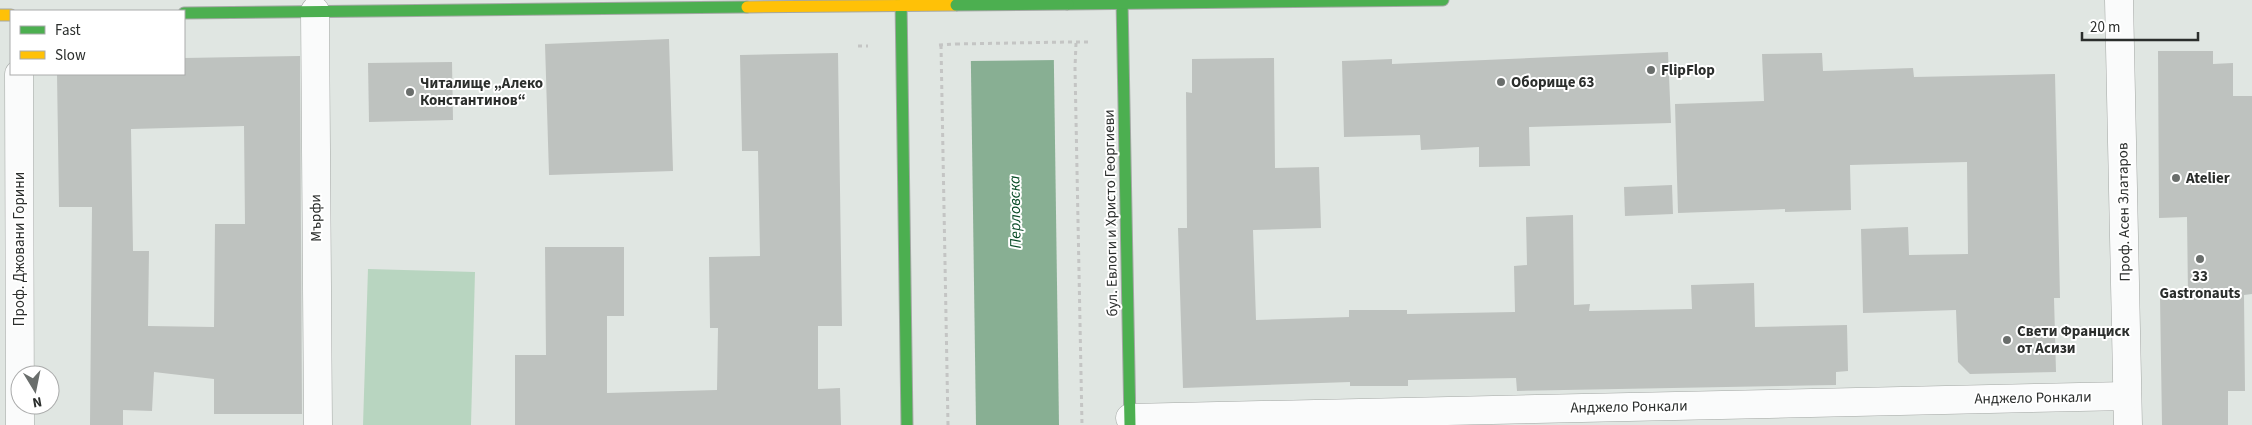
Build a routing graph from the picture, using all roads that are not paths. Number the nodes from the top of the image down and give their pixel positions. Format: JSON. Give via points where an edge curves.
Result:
{"nodes":[{"id":1,"x":1443,"y":0,"type":"edge"},
{"id":2,"x":2119,"y":0,"type":"edge"},
{"id":3,"x":901,"y":2,"type":"edge"},
{"id":4,"x":1122,"y":2,"type":"edge"},
{"id":5,"x":314,"y":11,"type":"junction"},
{"id":6,"x":185,"y":13,"type":"edge"},
{"id":7,"x":19,"y":75,"type":"edge"},
{"id":8,"x":2127,"y":396,"type":"junction"},
{"id":9,"x":1130,"y":422,"type":"edge"},
{"id":10,"x":20,"y":425,"type":"edge"},
{"id":11,"x":318,"y":425,"type":"edge"},
{"id":12,"x":907,"y":425,"type":"edge"},
{"id":13,"x":2128,"y":425,"type":"edge"}],
"edges":[{"from":1,"to":4,"type":"street"},
{"from":2,"to":8,"type":"street","name":"Проф. Асен Златаров"},
{"from":3,"to":4,"type":"street","bridge":true},
{"from":3,"to":5,"type":"street"},
{"from":3,"to":12,"type":"street"},
{"from":4,"to":9,"type":"street","name":"бул. Евлоги и Христо Георгиеви"},
{"from":5,"to":6,"type":"street"},
{"from":5,"to":11,"type":"street","name":"Мърфи"},
{"from":7,"to":10,"type":"street","name":"Проф. Джовани Горини"},
{"from":8,"to":9,"type":"street","name":"Анджело Ронкали"},
{"from":8,"to":13,"type":"street","name":"Проф. Асен Златаров"}]}
